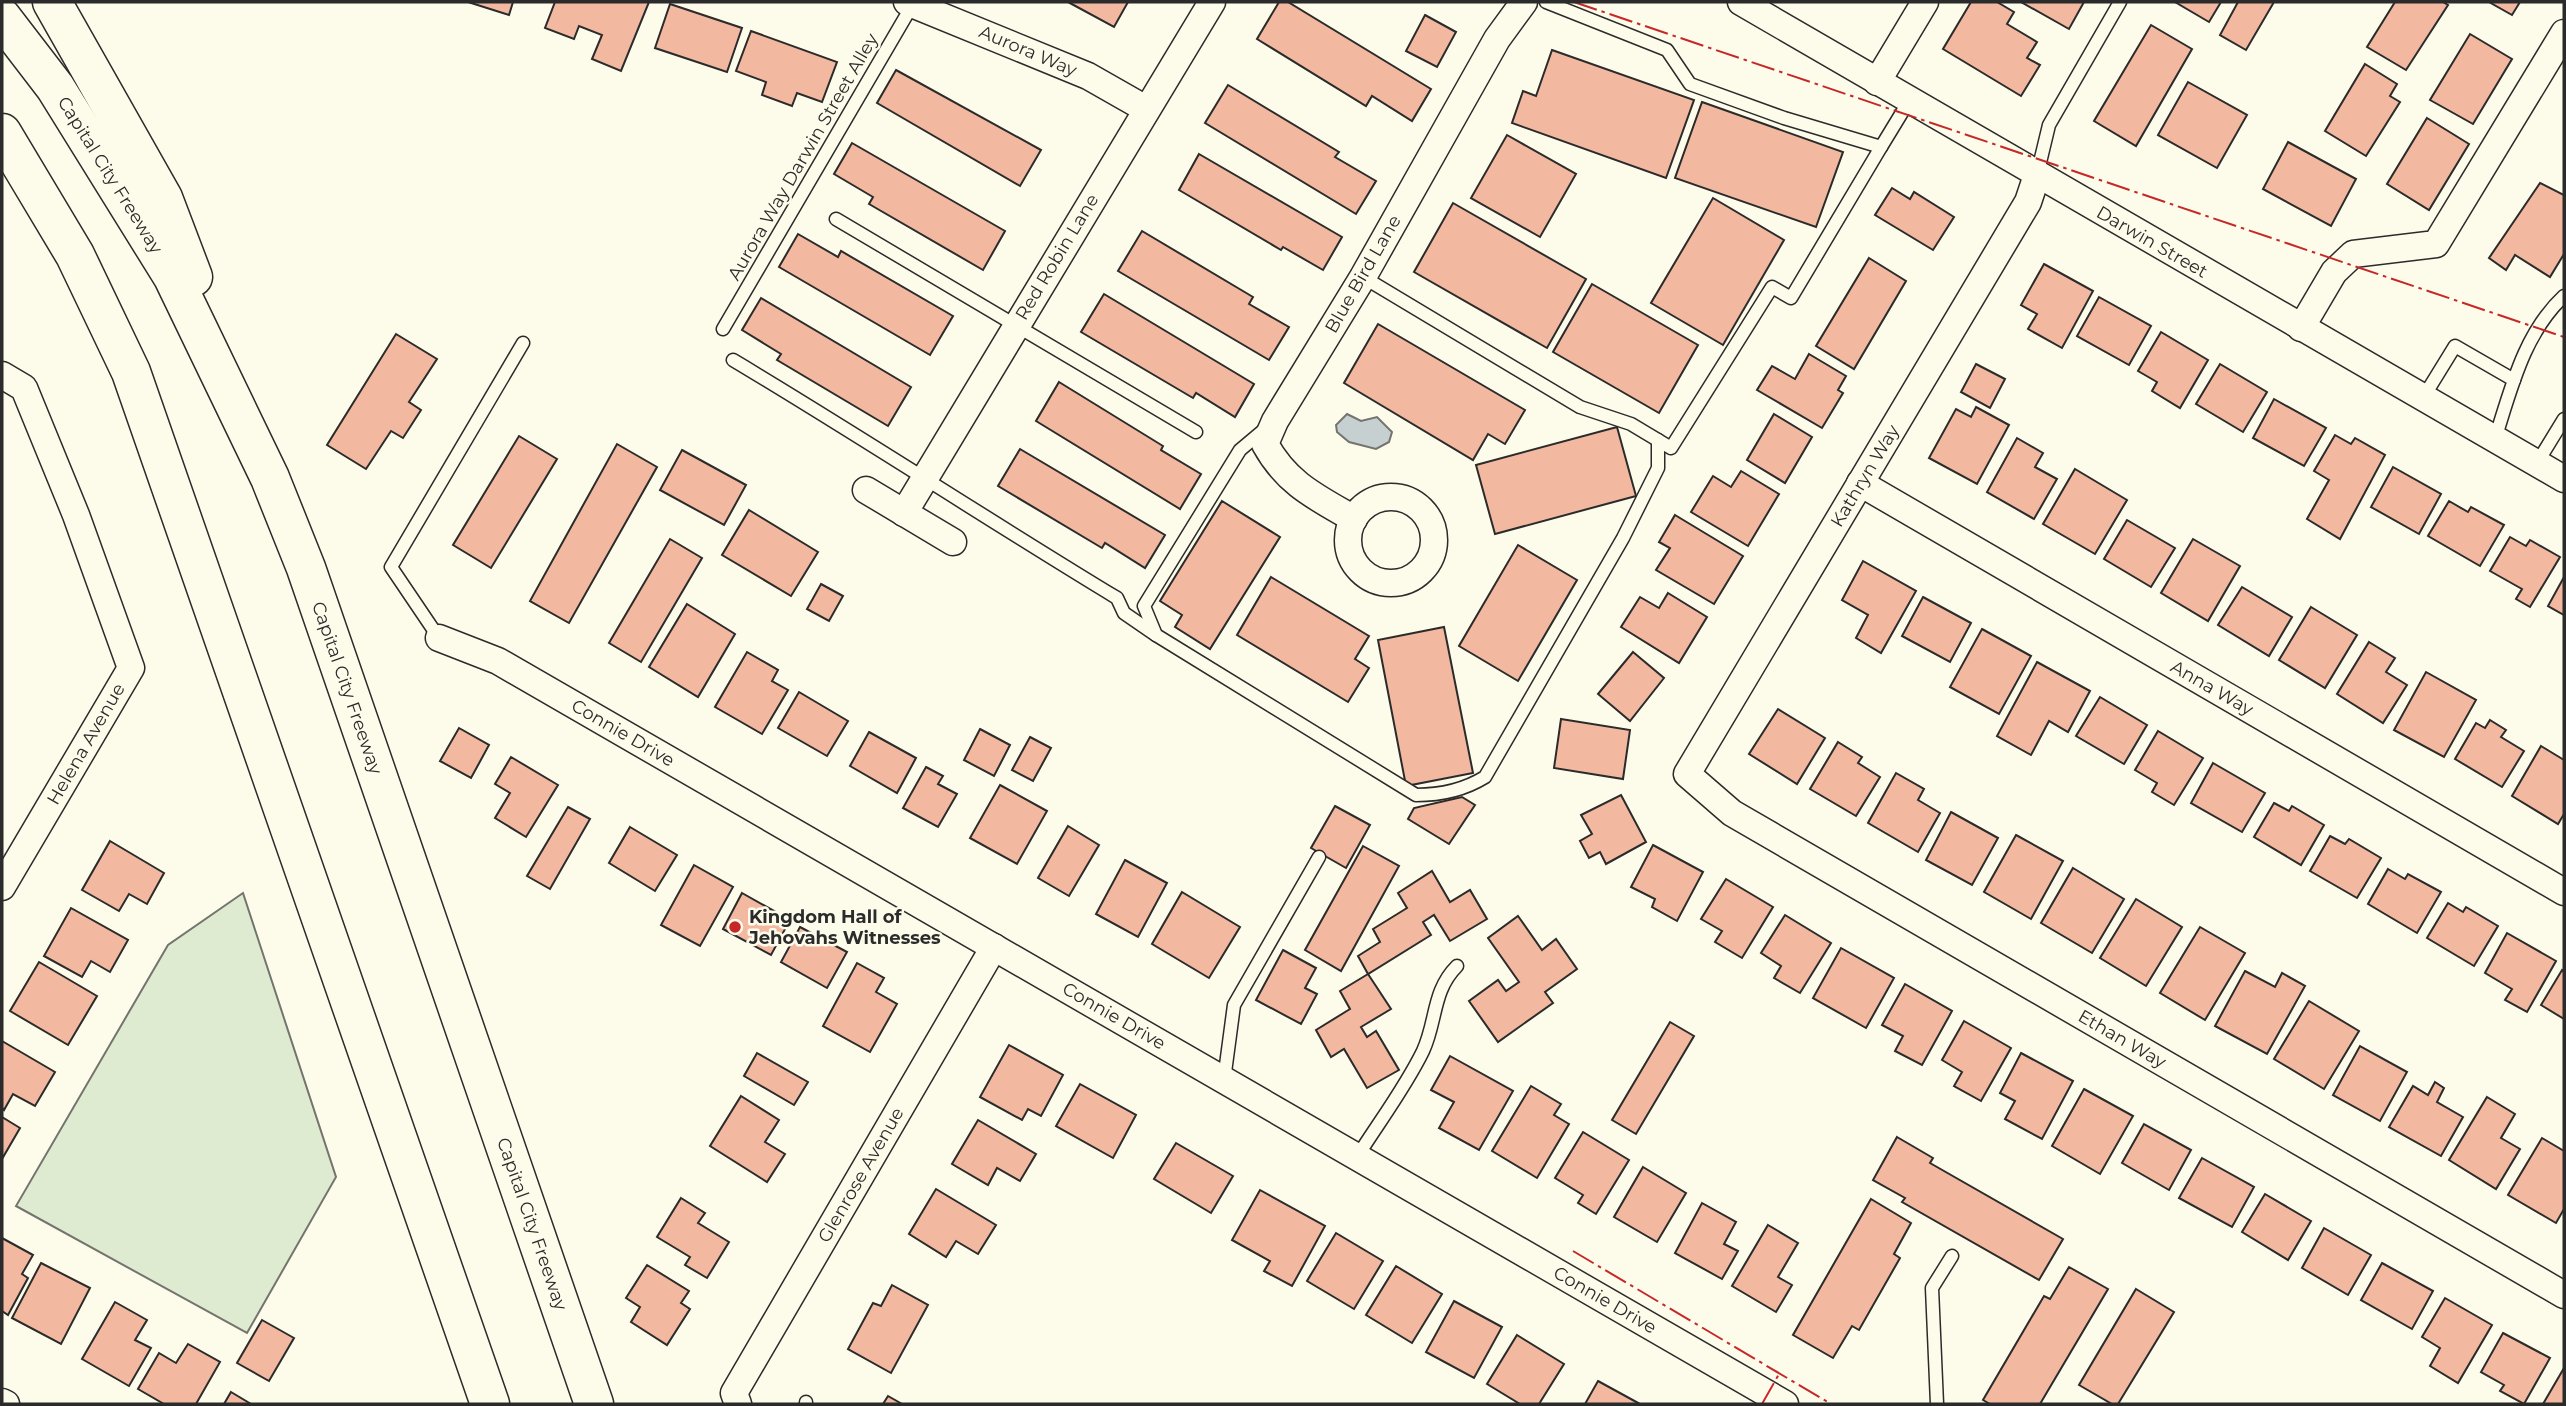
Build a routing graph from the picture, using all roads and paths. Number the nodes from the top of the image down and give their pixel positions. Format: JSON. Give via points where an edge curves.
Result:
{"nodes":[{"id":1,"x":52,"y":2,"type":"edge"},
{"id":2,"x":1212,"y":2,"type":"edge"},
{"id":3,"x":1524,"y":2,"type":"edge"},
{"id":4,"x":1546,"y":2,"type":"edge"},
{"id":5,"x":1741,"y":2,"type":"edge"},
{"id":6,"x":1925,"y":2,"type":"edge"},
{"id":7,"x":2120,"y":2,"type":"edge"},
{"id":8,"x":910,"y":3,"type":"edge"},
{"id":9,"x":2,"y":18,"type":"edge"},
{"id":10,"x":2564,"y":33,"type":"edge"},
{"id":11,"x":1877,"y":82,"type":"junction"},
{"id":12,"x":1909,"y":101,"type":"junction"},
{"id":13,"x":1146,"y":108,"type":"junction"},
{"id":14,"x":2,"y":133,"type":"edge"},
{"id":15,"x":1881,"y":146,"type":"junction"},
{"id":16,"x":2,"y":158,"type":"edge"},
{"id":17,"x":2037,"y":175,"type":"junction"},
{"id":18,"x":836,"y":219,"type":"dead end"},
{"id":19,"x":75,"y":256,"type":"junction"},
{"id":20,"x":1363,"y":277,"type":"junction"},
{"id":21,"x":2564,"y":296,"type":"edge"},
{"id":22,"x":1016,"y":326,"type":"junction"},
{"id":23,"x":2301,"y":328,"type":"junction"},
{"id":24,"x":723,"y":329,"type":"dead end"},
{"id":25,"x":523,"y":343,"type":"dead end"},
{"id":26,"x":733,"y":360,"type":"dead end"},
{"id":27,"x":2,"y":375,"type":"edge"},
{"id":28,"x":2514,"y":380,"type":"junction"},
{"id":29,"x":2423,"y":398,"type":"junction"},
{"id":30,"x":2564,"y":419,"type":"edge"},
{"id":31,"x":1275,"y":421,"type":"junction"},
{"id":32,"x":1196,"y":432,"type":"dead end"},
{"id":33,"x":2495,"y":439,"type":"junction"},
{"id":34,"x":1658,"y":440,"type":"junction"},
{"id":35,"x":2537,"y":463,"type":"junction"},
{"id":36,"x":926,"y":477,"type":"junction"},
{"id":37,"x":270,"y":478,"type":"junction"},
{"id":38,"x":2564,"y":479,"type":"edge"},
{"id":39,"x":1860,"y":483,"type":"junction"},
{"id":40,"x":866,"y":490,"type":"dead end"},
{"id":41,"x":904,"y":513,"type":"junction"},
{"id":42,"x":1354,"y":519,"type":"dead end"},
{"id":43,"x":953,"y":542,"type":"dead end"},
{"id":44,"x":1156,"y":635,"type":"junction"},
{"id":45,"x":439,"y":638,"type":"joint"},
{"id":46,"x":1687,"y":774,"type":"joint"},
{"id":47,"x":1320,"y":857,"type":"dead end"},
{"id":48,"x":2,"y":887,"type":"edge"},
{"id":49,"x":2564,"y":892,"type":"edge"},
{"id":50,"x":994,"y":947,"type":"junction"},
{"id":51,"x":1457,"y":966,"type":"dead end"},
{"id":52,"x":1224,"y":1080,"type":"junction"},
{"id":53,"x":1357,"y":1157,"type":"junction"},
{"id":54,"x":1952,"y":1256,"type":"dead end"},
{"id":55,"x":2564,"y":1295,"type":"edge"},
{"id":56,"x":1749,"y":1395,"type":"edge"},
{"id":57,"x":2,"y":1402,"type":"edge"},
{"id":58,"x":6,"y":1404,"type":"edge"},
{"id":59,"x":490,"y":1404,"type":"edge"},
{"id":60,"x":594,"y":1404,"type":"edge"},
{"id":61,"x":738,"y":1404,"type":"edge"},
{"id":62,"x":1784,"y":1404,"type":"edge"},
{"id":63,"x":1937,"y":1404,"type":"edge"}],
"edges":[{"from":1,"to":37,"type":"highway","via":[[163,198]]},
{"from":2,"to":13,"type":"street","name":"Red Robin Lane"},
{"from":3,"to":20,"type":"street","name":"Blue Bird Lane","via":[[1497,39]]},
{"from":4,"to":15,"type":"lane","via":[[1667,50],[1690,85]]},
{"from":5,"to":11,"type":"street","name":"Darwin Street"},
{"from":6,"to":11,"type":"street"},
{"from":7,"to":17,"type":"lane","via":[[2049,125]]},
{"from":8,"to":13,"type":"street","name":"Aurora Way","via":[[1088,76]]},
{"from":8,"to":24,"type":"lane","name":"Aurora Way Darwin Street Alley"},
{"from":9,"to":37,"type":"highway","name":"Capital City Freeway","via":[[55,87],[173,277]]},
{"from":10,"to":23,"type":"street","via":[[2436,244],[2353,254],[2334,272]]},
{"from":11,"to":12,"type":"street","name":"Darwin Street"},
{"from":12,"to":15,"type":"lane"},
{"from":12,"to":17,"type":"street","name":"Darwin Street"},
{"from":13,"to":22,"type":"street","name":"Red Robin Lane"},
{"from":14,"to":19,"type":"highway"},
{"from":15,"to":34,"type":"lane","via":[[1791,298],[1772,288],[1671,448]]},
{"from":16,"to":19,"type":"highway"},
{"from":17,"to":23,"type":"street","name":"Darwin Street"},
{"from":17,"to":39,"type":"street","name":"Kathryn Way","via":[[2028,202]]},
{"from":18,"to":22,"type":"lane"},
{"from":19,"to":59,"type":"highway","via":[[131,372]]},
{"from":20,"to":31,"type":"street","name":"Blue Bird Lane"},
{"from":20,"to":34,"type":"lane","via":[[1580,407],[1631,424]]},
{"from":21,"to":28,"type":"lane","via":[[2531,339]]},
{"from":22,"to":32,"type":"lane"},
{"from":22,"to":36,"type":"street","name":"Red Robin Lane"},
{"from":23,"to":29,"type":"street","name":"Darwin Street"},
{"from":25,"to":45,"type":"lane","via":[[391,567]]},
{"from":26,"to":36,"type":"lane"},
{"from":27,"to":48,"type":"street","name":"Helena Avenue","via":[[24,387],[131,668]]},
{"from":28,"to":29,"type":"lane","via":[[2455,346]]},
{"from":28,"to":33,"type":"lane"},
{"from":29,"to":33,"type":"street","name":"Darwin Street"},
{"from":30,"to":35,"type":"lane"},
{"from":31,"to":42,"type":"street","name":"Blue Bird Lane","via":[[1265,444],[1278,468],[1303,489]]},
{"from":31,"to":44,"type":"lane","via":[[1240,450],[1144,606]]},
{"from":33,"to":35,"type":"street","name":"Darwin Street"},
{"from":34,"to":44,"type":"lane","via":[[1658,468],[1623,538],[1485,777],[1473,785],[1416,795]]},
{"from":35,"to":38,"type":"street","name":"Darwin Street"},
{"from":36,"to":41,"type":"street","name":"Red Robin Lane"},
{"from":36,"to":44,"type":"lane","via":[[960,503],[1117,598],[1124,612]]},
{"from":37,"to":60,"type":"highway","name":"Capital City Freeway","via":[[306,568]]},
{"from":39,"to":46,"type":"street","name":"Kathryn Way"},
{"from":39,"to":49,"type":"street","name":"Anna Way"},
{"from":40,"to":41,"type":"street"},
{"from":41,"to":43,"type":"street"},
{"from":45,"to":50,"type":"street","name":"Connie Drive","via":[[498,661]]},
{"from":46,"to":55,"type":"street","name":"Ethan Way","via":[[1732,813]]},
{"from":47,"to":52,"type":"lane","via":[[1234,1005]]},
{"from":50,"to":52,"type":"street","name":"Connie Drive"},
{"from":50,"to":61,"type":"street","name":"Glenrose Avenue","via":[[734,1393]]},
{"from":51,"to":53,"type":"lane","via":[[1438,993],[1424,1048]]},
{"from":52,"to":53,"type":"street","name":"Connie Drive"},
{"from":53,"to":56,"type":"street","name":"Connie Drive"},
{"from":54,"to":63,"type":"lane","via":[[1932,1288]]},
{"from":56,"to":62,"type":"street","name":"Connie Drive"},
{"from":57,"to":58,"type":"street"}]}
